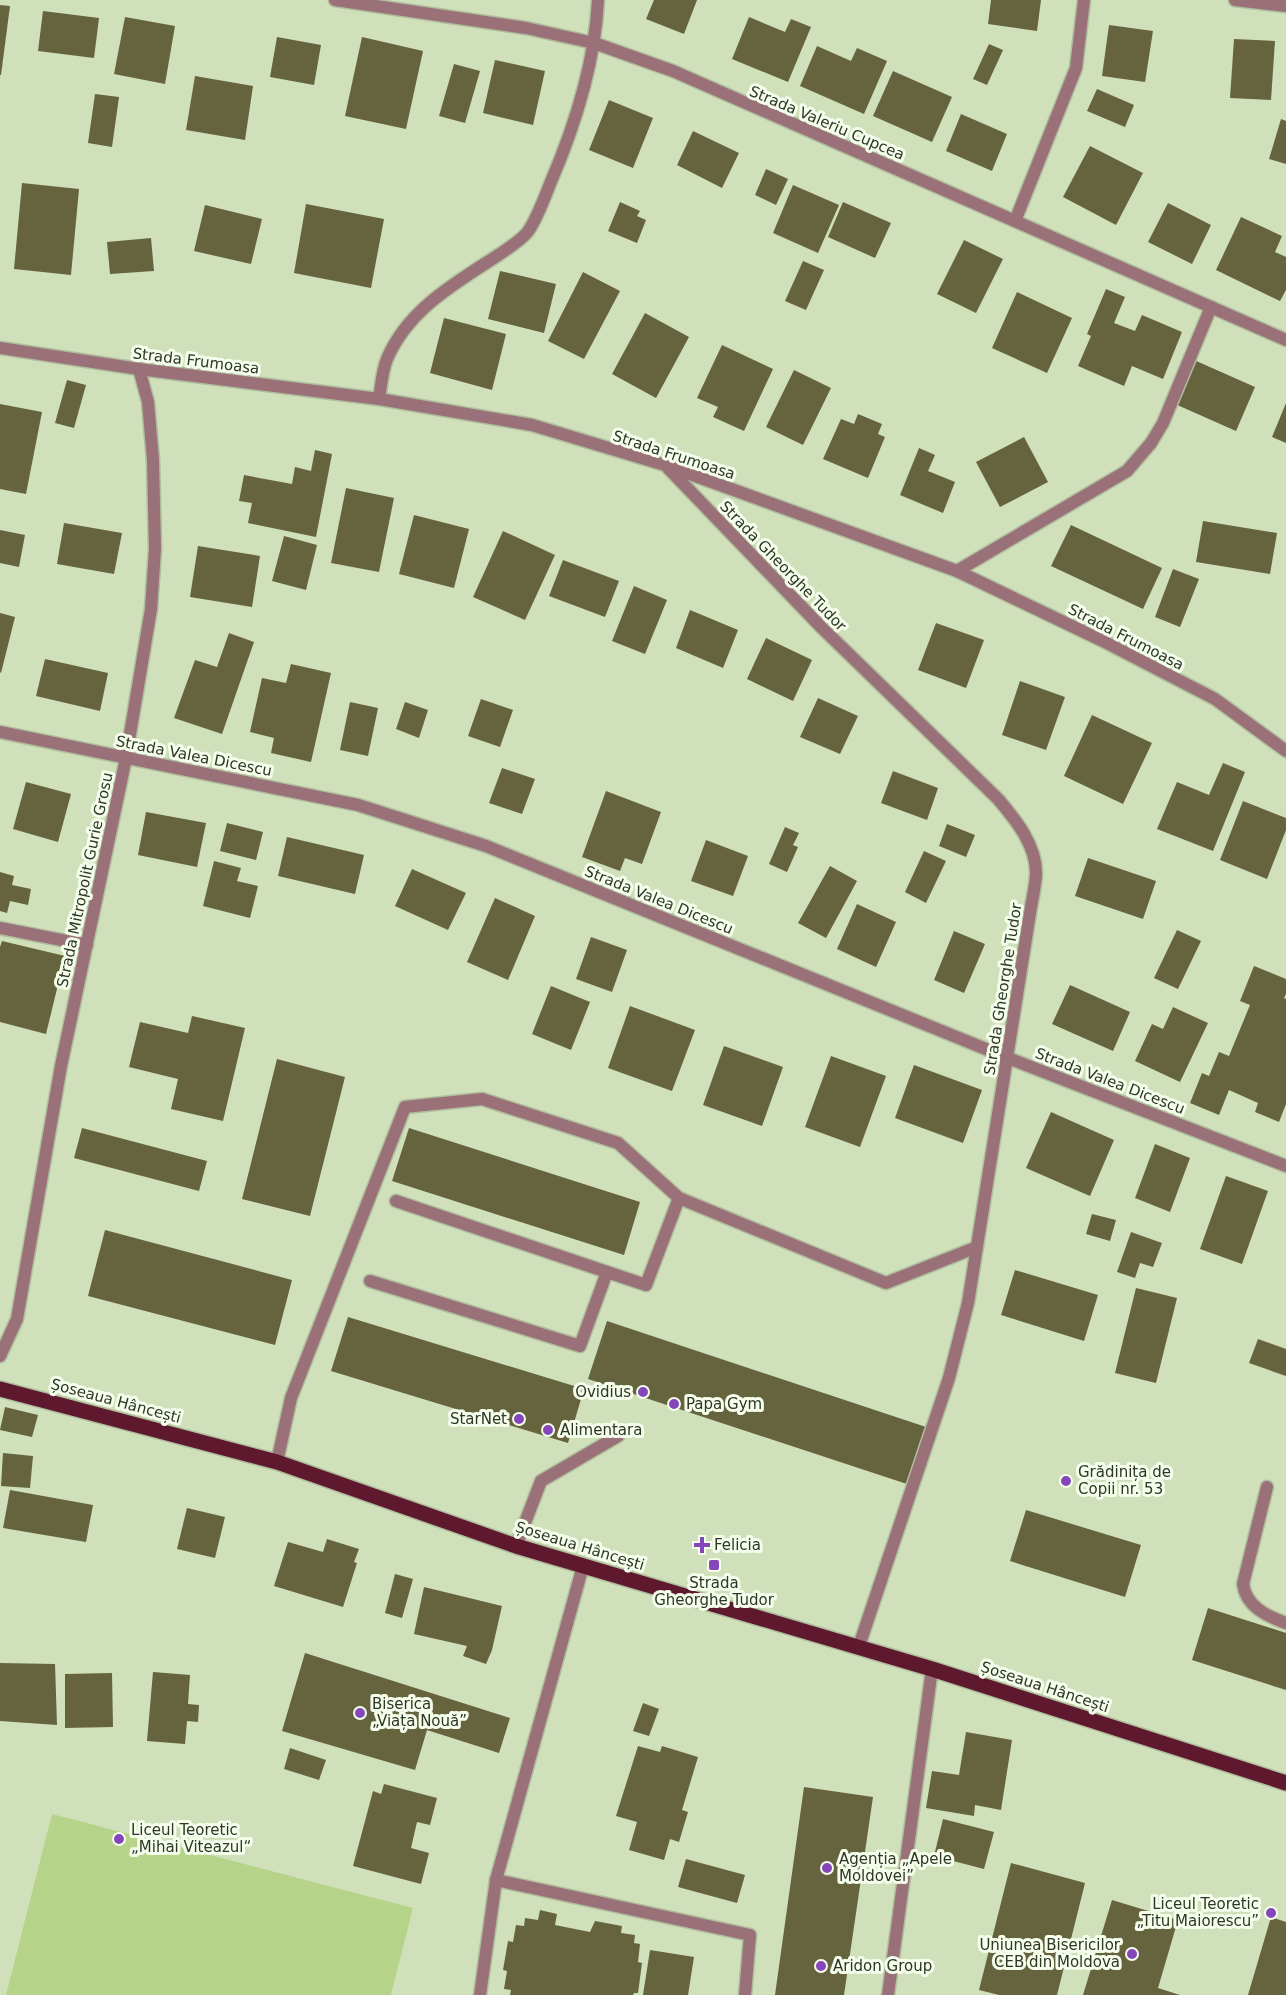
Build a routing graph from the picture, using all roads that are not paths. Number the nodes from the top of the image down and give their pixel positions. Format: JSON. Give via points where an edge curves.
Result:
{"nodes":[{"id":1,"x":335,"y":0,"type":"edge"},
{"id":2,"x":598,"y":0,"type":"edge"},
{"id":3,"x":1083,"y":0,"type":"edge"},
{"id":4,"x":1235,"y":0,"type":"edge"},
{"id":5,"x":1286,"y":6,"type":"edge"},
{"id":6,"x":594,"y":43,"type":"junction"},
{"id":7,"x":1015,"y":221,"type":"junction"},
{"id":8,"x":1211,"y":307,"type":"junction"},
{"id":9,"x":1286,"y":340,"type":"edge"},
{"id":10,"x":0,"y":348,"type":"edge"},
{"id":11,"x":139,"y":369,"type":"junction"},
{"id":12,"x":379,"y":399,"type":"junction"},
{"id":13,"x":665,"y":465,"type":"junction"},
{"id":14,"x":957,"y":571,"type":"junction"},
{"id":15,"x":0,"y":732,"type":"edge"},
{"id":16,"x":1286,"y":751,"type":"edge"},
{"id":17,"x":126,"y":758,"type":"junction"},
{"id":18,"x":0,"y":928,"type":"edge"},
{"id":19,"x":87,"y":945,"type":"junction"},
{"id":20,"x":1008,"y":1058,"type":"junction"},
{"id":21,"x":1286,"y":1166,"type":"edge"},
{"id":22,"x":679,"y":1198,"type":"junction"},
{"id":23,"x":396,"y":1201,"type":"dead end"},
{"id":24,"x":977,"y":1247,"type":"junction"},
{"id":25,"x":608,"y":1272,"type":"junction"},
{"id":26,"x":370,"y":1281,"type":"dead end"},
{"id":27,"x":0,"y":1356,"type":"edge"},
{"id":28,"x":0,"y":1389,"type":"edge"},
{"id":29,"x":618,"y":1436,"type":"dead end"},
{"id":30,"x":277,"y":1462,"type":"junction"},
{"id":31,"x":1267,"y":1486,"type":"dead end"},
{"id":32,"x":516,"y":1546,"type":"junction"},
{"id":33,"x":583,"y":1566,"type":"junction"},
{"id":34,"x":1286,"y":1623,"type":"edge"},
{"id":35,"x":859,"y":1646,"type":"junction"},
{"id":36,"x":932,"y":1669,"type":"junction"},
{"id":37,"x":1286,"y":1783,"type":"edge"},
{"id":38,"x":496,"y":1880,"type":"junction"},
{"id":39,"x":480,"y":1995,"type":"edge"},
{"id":40,"x":746,"y":1995,"type":"edge"},
{"id":41,"x":888,"y":1995,"type":"edge"}],
"edges":[{"from":1,"to":6,"type":"street","name":"Strada Valeriu Cupcea","via":[[515,26]]},
{"from":2,"to":6,"type":"street"},
{"from":3,"to":7,"type":"street","via":[[1076,68]]},
{"from":4,"to":5,"type":"street"},
{"from":6,"to":7,"type":"street","name":"Strada Valeriu Cupcea","via":[[673,72]]},
{"from":6,"to":12,"type":"street","via":[[563,155],[529,231],[422,308],[399,335],[386,361]]},
{"from":7,"to":8,"type":"street","name":"Strada Valeriu Cupcea"},
{"from":8,"to":9,"type":"street","name":"Strada Valeriu Cupcea"},
{"from":8,"to":14,"type":"street","via":[[1163,423],[1127,471]]},
{"from":10,"to":11,"type":"street","name":"Strada Frumoasa"},
{"from":11,"to":12,"type":"street","name":"Strada Frumoasa"},
{"from":11,"to":17,"type":"street","name":"Strada Mitropolit Gurie Grosu","via":[[148,402],[155,549],[150,609]]},
{"from":12,"to":13,"type":"street","name":"Strada Frumoasa","via":[[531,425]]},
{"from":13,"to":14,"type":"street","name":"Strada Frumoasa"},
{"from":13,"to":20,"type":"street","name":"Strada Gheorghe Tudor","via":[[821,627],[998,800],[1019,826],[1035,861],[1036,874]]},
{"from":14,"to":16,"type":"street","name":"Strada Frumoasa","via":[[1215,699]]},
{"from":15,"to":17,"type":"street","name":"Strada Valea Dicescu"},
{"from":17,"to":19,"type":"street","name":"Strada Mitropolit Gurie Grosu"},
{"from":17,"to":20,"type":"street","name":"Strada Valea Dicescu","via":[[358,805],[486,846]]},
{"from":18,"to":19,"type":"street"},
{"from":19,"to":27,"type":"street","name":"Strada Mitropolit Gurie Grosu","via":[[61,1066],[17,1319]]},
{"from":20,"to":21,"type":"street","name":"Strada Valea Dicescu"},
{"from":20,"to":24,"type":"street","name":"Strada Gheorghe Tudor"},
{"from":22,"to":24,"type":"street","via":[[886,1283]]},
{"from":22,"to":25,"type":"street","via":[[646,1285]]},
{"from":22,"to":30,"type":"street","via":[[618,1143],[482,1100],[405,1107],[291,1398]]},
{"from":23,"to":25,"type":"street"},
{"from":24,"to":35,"type":"street","name":"Strada Gheorghe Tudor","via":[[968,1304],[949,1377]]},
{"from":25,"to":26,"type":"street","via":[[580,1346]]},
{"from":28,"to":30,"type":"main road","name":"Șoseaua Hâncești"},
{"from":29,"to":32,"type":"street","via":[[541,1481]]},
{"from":30,"to":32,"type":"main road","name":"Șoseaua Hâncești"},
{"from":31,"to":34,"type":"street","via":[[1243,1584],[1245,1596],[1255,1607]]},
{"from":32,"to":33,"type":"main road","name":"Șoseaua Hâncești"},
{"from":33,"to":35,"type":"main road","name":"Șoseaua Hâncești"},
{"from":33,"to":38,"type":"street"},
{"from":35,"to":36,"type":"main road","name":"Șoseaua Hâncești"},
{"from":36,"to":37,"type":"main road","name":"Șoseaua Hâncești"},
{"from":36,"to":41,"type":"street"},
{"from":38,"to":39,"type":"street"},
{"from":38,"to":40,"type":"street","via":[[750,1935]]}]}
